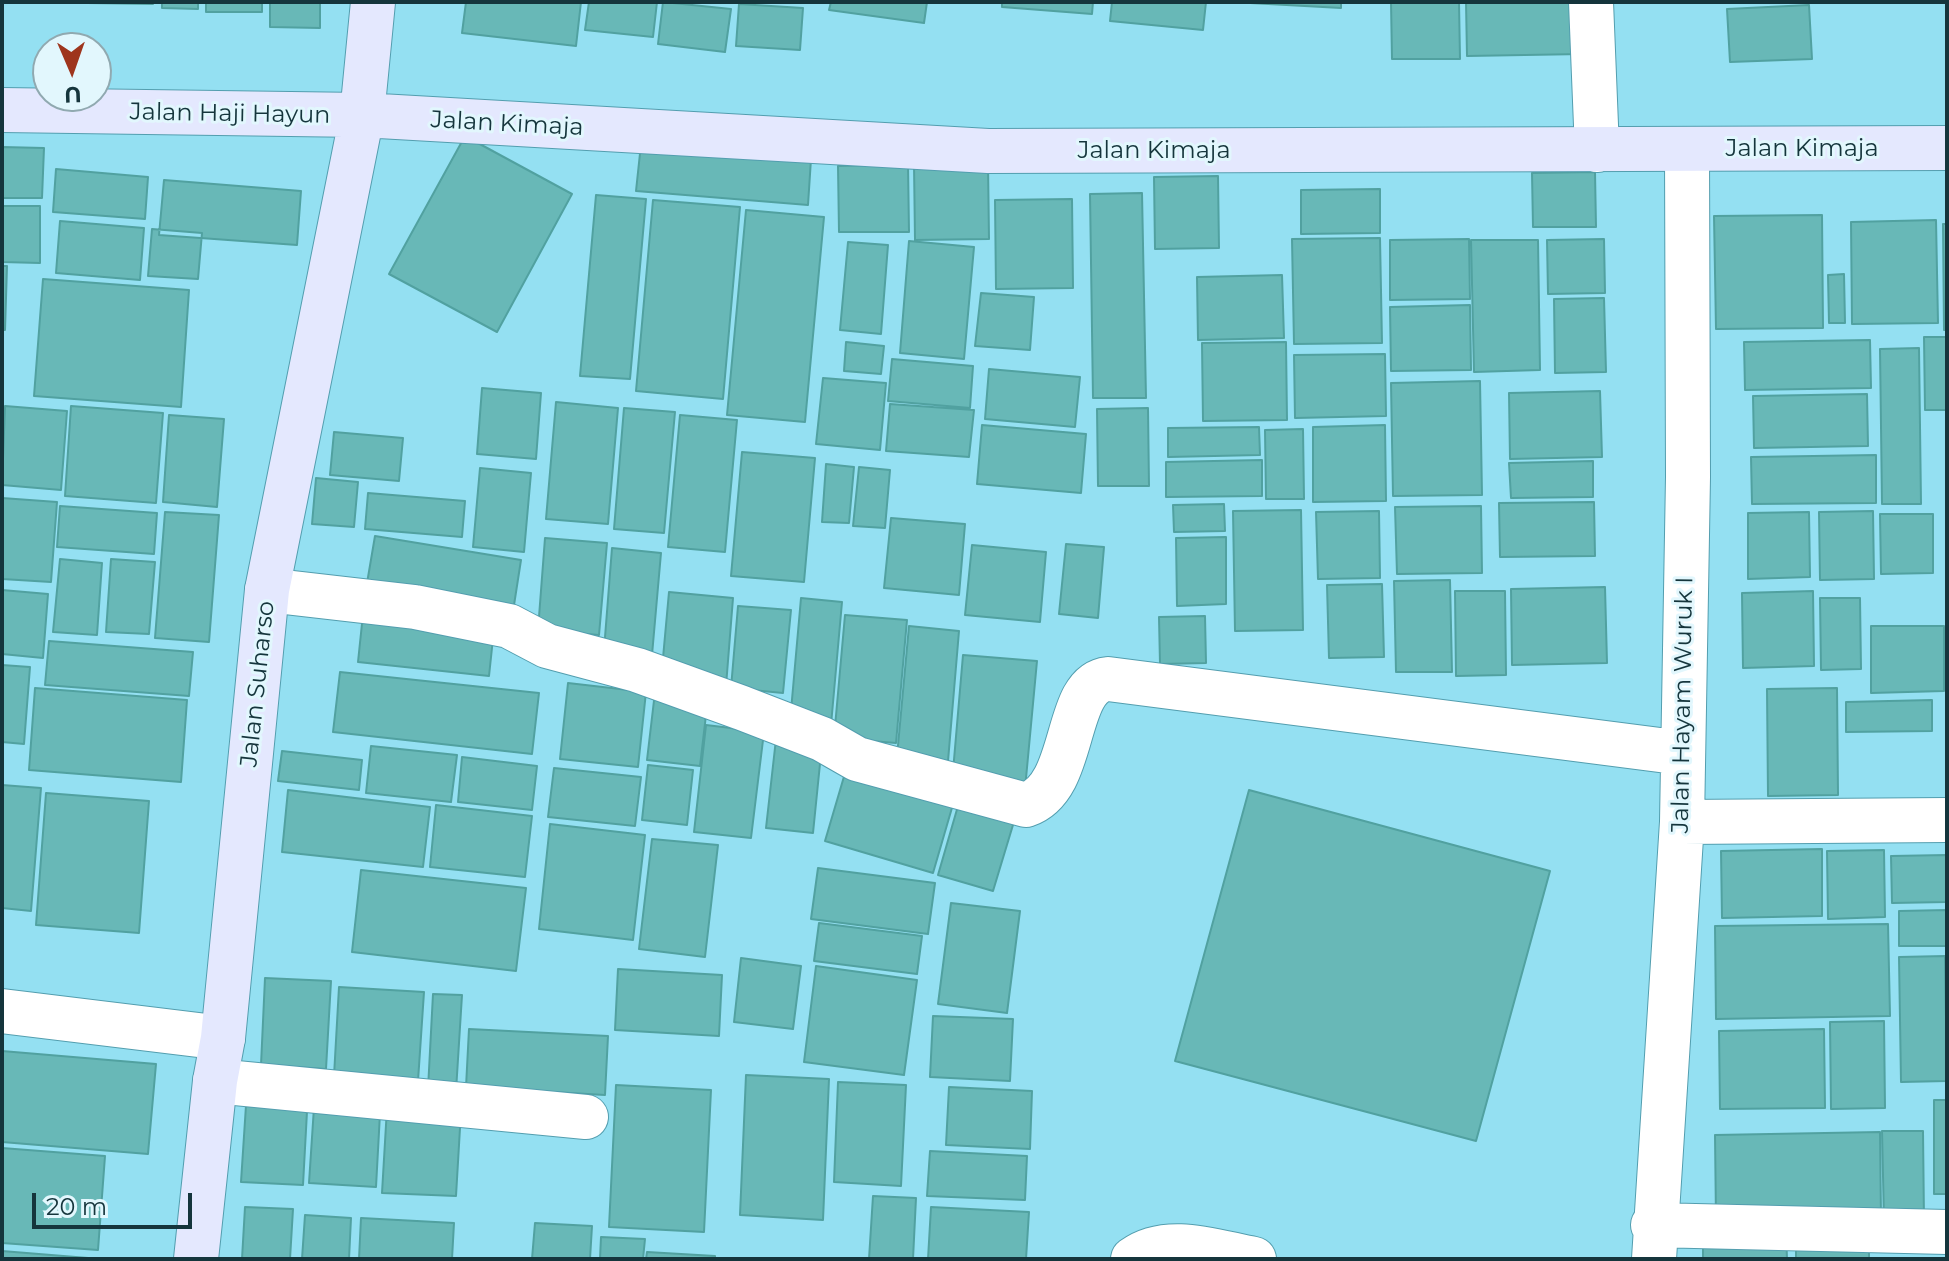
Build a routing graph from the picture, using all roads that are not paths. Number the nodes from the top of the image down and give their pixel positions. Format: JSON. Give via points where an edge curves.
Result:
{"nodes":[{"id":1,"x":373,"y":2,"type":"edge"},
{"id":2,"x":1591,"y":2,"type":"edge"},
{"id":3,"x":2,"y":110,"type":"edge"},
{"id":4,"x":362,"y":115,"type":"junction"},
{"id":5,"x":1947,"y":148,"type":"edge"},
{"id":6,"x":1597,"y":150,"type":"junction"},
{"id":7,"x":1687,"y":150,"type":"junction"},
{"id":8,"x":267,"y":590,"type":"junction"},
{"id":9,"x":1683,"y":753,"type":"junction"},
{"id":10,"x":1947,"y":820,"type":"edge"},
{"id":11,"x":1682,"y":822,"type":"junction"},
{"id":12,"x":2,"y":1011,"type":"edge"},
{"id":13,"x":223,"y":1038,"type":"junction"},
{"id":14,"x":215,"y":1081,"type":"junction"},
{"id":15,"x":586,"y":1117,"type":"dead end"},
{"id":16,"x":1947,"y":1232,"type":"edge"},
{"id":17,"x":1654,"y":1242,"type":"edge"},
{"id":18,"x":196,"y":1259,"type":"edge"},
{"id":19,"x":1133,"y":1259,"type":"edge"},
{"id":20,"x":1254,"y":1259,"type":"edge"}],
"edges":[{"from":1,"to":4,"type":"street","name":"Jalan Suharso"},
{"from":2,"to":6,"type":"street"},
{"from":3,"to":4,"type":"street","name":"Jalan Haji Hayun"},
{"from":4,"to":6,"type":"street","name":"Jalan Kimaja","via":[[988,151]]},
{"from":4,"to":8,"type":"street","name":"Jalan Suharso"},
{"from":5,"to":7,"type":"street","name":"Jalan Kimaja"},
{"from":6,"to":7,"type":"street","name":"Jalan Kimaja"},
{"from":7,"to":9,"type":"street","name":"Jalan Hayam Wuruk I"},
{"from":8,"to":9,"type":"street","via":[[415,607],[509,626],[547,646],[637,670],[742,708],[822,739],[857,759],[1026,805],[1045,796],[1060,767],[1084,692],[1096,680],[1108,679]]},
{"from":8,"to":13,"type":"street","name":"Jalan Suharso"},
{"from":9,"to":11,"type":"street","name":"Jalan Hayam Wuruk I"},
{"from":10,"to":11,"type":"street"},
{"from":11,"to":17,"type":"street","name":"Jalan Hayam Wuruk I"},
{"from":12,"to":13,"type":"street"},
{"from":13,"to":14,"type":"street","name":"Jalan Suharso"},
{"from":14,"to":15,"type":"street"},
{"from":14,"to":18,"type":"street","name":"Jalan Suharso"},
{"from":16,"to":17,"type":"street"},
{"from":19,"to":20,"type":"street","via":[[1170,1245]]}]}
